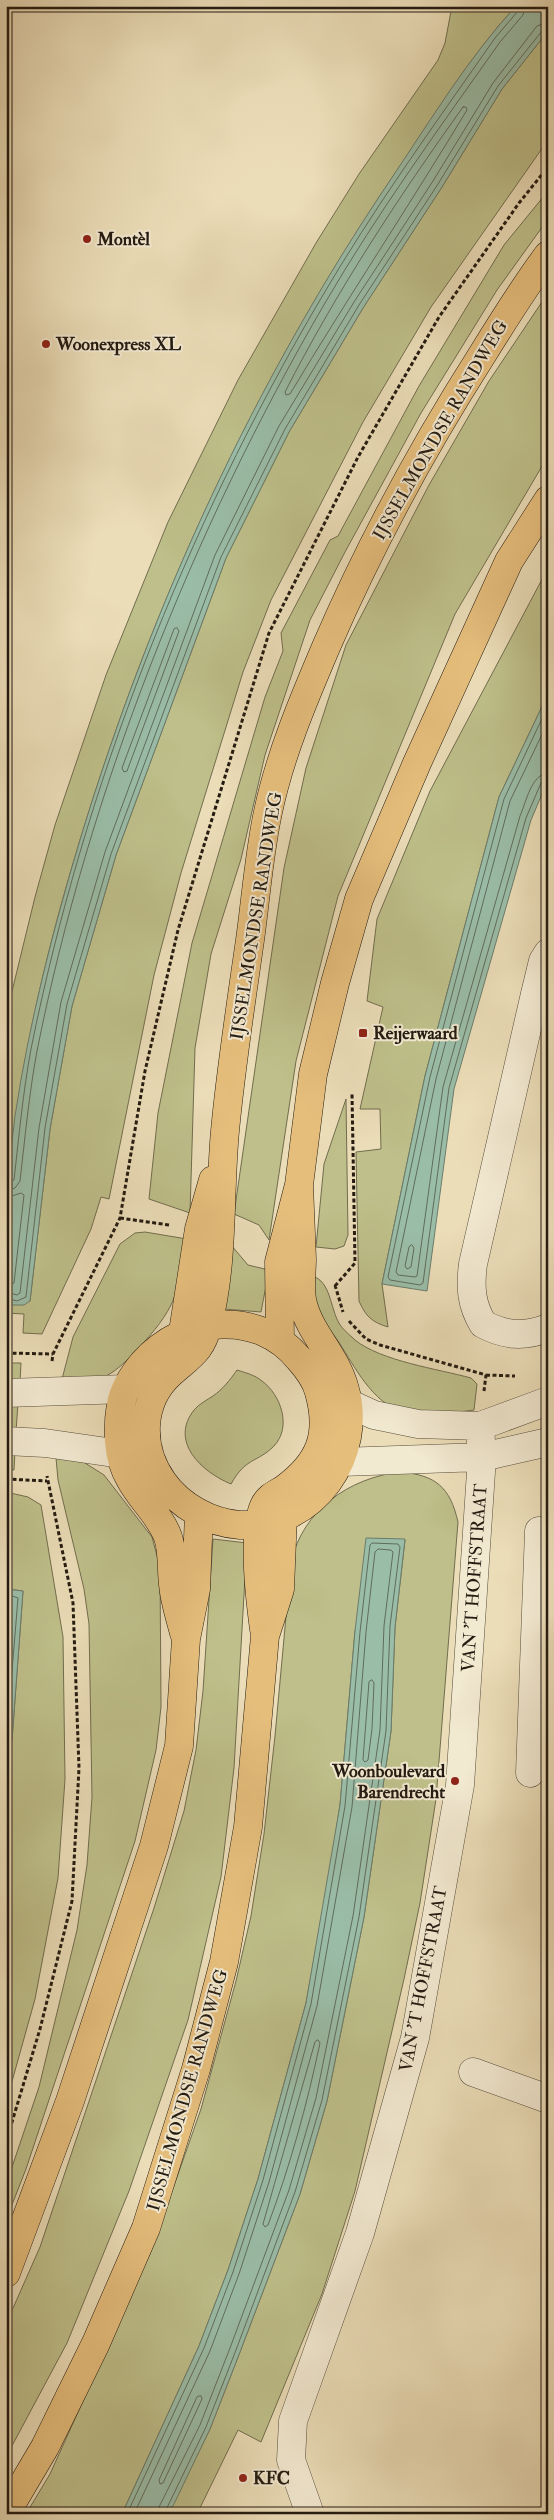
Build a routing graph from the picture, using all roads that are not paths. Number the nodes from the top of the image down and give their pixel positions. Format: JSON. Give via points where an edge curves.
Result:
{"nodes":[{"id":1,"x":548,"y":256,"type":"edge"},
{"id":2,"x":548,"y":500,"type":"edge"},
{"id":3,"x":548,"y":953,"type":"edge"},
{"id":4,"x":299,"y":1185,"type":"junction"},
{"id":5,"x":548,"y":1328,"type":"edge"},
{"id":6,"x":195,"y":1329,"type":"junction"},
{"id":7,"x":280,"y":1341,"type":"junction"},
{"id":8,"x":126,"y":1390,"type":"junction"},
{"id":9,"x":319,"y":1390,"type":"junction"},
{"id":10,"x":6,"y":1393,"type":"edge"},
{"id":11,"x":548,"y":1401,"type":"edge"},
{"id":12,"x":348,"y":1403,"type":"junction"},
{"id":13,"x":480,"y":1426,"type":"junction"},
{"id":14,"x":6,"y":1442,"type":"edge"},
{"id":15,"x":548,"y":1442,"type":"edge"},
{"id":16,"x":121,"y":1454,"type":"junction"},
{"id":17,"x":482,"y":1457,"type":"junction"},
{"id":18,"x":149,"y":1458,"type":"junction"},
{"id":19,"x":341,"y":1462,"type":"junction"},
{"id":20,"x":199,"y":1513,"type":"junction"},
{"id":21,"x":271,"y":1520,"type":"junction"},
{"id":22,"x":538,"y":1531,"type":"dead end"},
{"id":23,"x":186,"y":1639,"type":"junction"},
{"id":24,"x":530,"y":1773,"type":"dead end"},
{"id":25,"x":473,"y":2072,"type":"dead end"},
{"id":26,"x":548,"y":2099,"type":"edge"},
{"id":27,"x":6,"y":2273,"type":"edge"},
{"id":28,"x":6,"y":2513,"type":"edge"},
{"id":29,"x":310,"y":2514,"type":"edge"}],
"edges":[{"from":1,"to":6,"type":"main road","name":"IJSSELMONDSE RANDWEG","via":[[455,396],[388,512],[295,719],[268,812],[224,1135],[222,1232]]},
{"from":2,"to":4,"type":"main road","via":[[509,561],[359,900],[313,1074]]},
{"from":3,"to":5,"type":"street","via":[[542,961],[532,1003],[471,1283],[472,1299],[483,1324],[510,1335],[524,1335]]},
{"from":4,"to":7,"type":"main road","via":[[279,1262]]},
{"from":4,"to":12,"type":"main road","via":[[301,1297],[311,1326],[331,1355]]},
{"from":6,"to":7,"type":"main road","name":"IJSSELMONDSE RANDWEG","via":[[239,1325]]},
{"from":6,"to":8,"type":"main road","via":[[168,1340],[152,1354],[133,1376]]},
{"from":6,"to":18,"type":"main road","name":"IJSSELMONDSE RANDWEG","via":[[197,1352],[170,1374],[150,1404],[145,1421]]},
{"from":7,"to":9,"type":"main road","name":"IJSSELMONDSE RANDWEG","via":[[306,1367]]},
{"from":8,"to":10,"type":"street"},
{"from":8,"to":16,"type":"main road","via":[[120,1414]]},
{"from":9,"to":12,"type":"main road"},
{"from":9,"to":21,"type":"main road","name":"IJSSELMONDSE RANDWEG","via":[[324,1415],[322,1446],[309,1468],[270,1498],[264,1507]]},
{"from":11,"to":13,"type":"street"},
{"from":12,"to":13,"type":"street","via":[[374,1415],[418,1424]]},
{"from":12,"to":19,"type":"main road","via":[[348,1433]]},
{"from":13,"to":17,"type":"street","name":"VAN 'T HOFFSTRAAT"},
{"from":14,"to":16,"type":"street"},
{"from":15,"to":17,"type":"street"},
{"from":16,"to":18,"type":"main road"},
{"from":16,"to":23,"type":"main road","via":[[130,1479],[163,1526],[168,1539],[173,1586]]},
{"from":17,"to":19,"type":"street"},
{"from":17,"to":29,"type":"street","name":"VAN 'T HOFFSTRAAT","via":[[460,1785],[415,2038],[360,2233],[293,2421],[291,2460]]},
{"from":18,"to":20,"type":"main road","via":[[172,1495]]},
{"from":19,"to":21,"type":"main road","via":[[311,1500]]},
{"from":20,"to":21,"type":"main road","via":[[223,1523]]},
{"from":20,"to":23,"type":"main road","via":[[196,1589]]},
{"from":21,"to":28,"type":"main road","name":"IJSSELMONDSE RANDWEG","via":[[280,1589],[265,1636],[248,1828],[224,1962],[196,2069],[146,2228],[45,2447]]},
{"from":22,"to":24,"type":"street"},
{"from":23,"to":27,"type":"main road","via":[[179,1746],[154,1846],[70,2102]]},
{"from":25,"to":26,"type":"street"}]}
